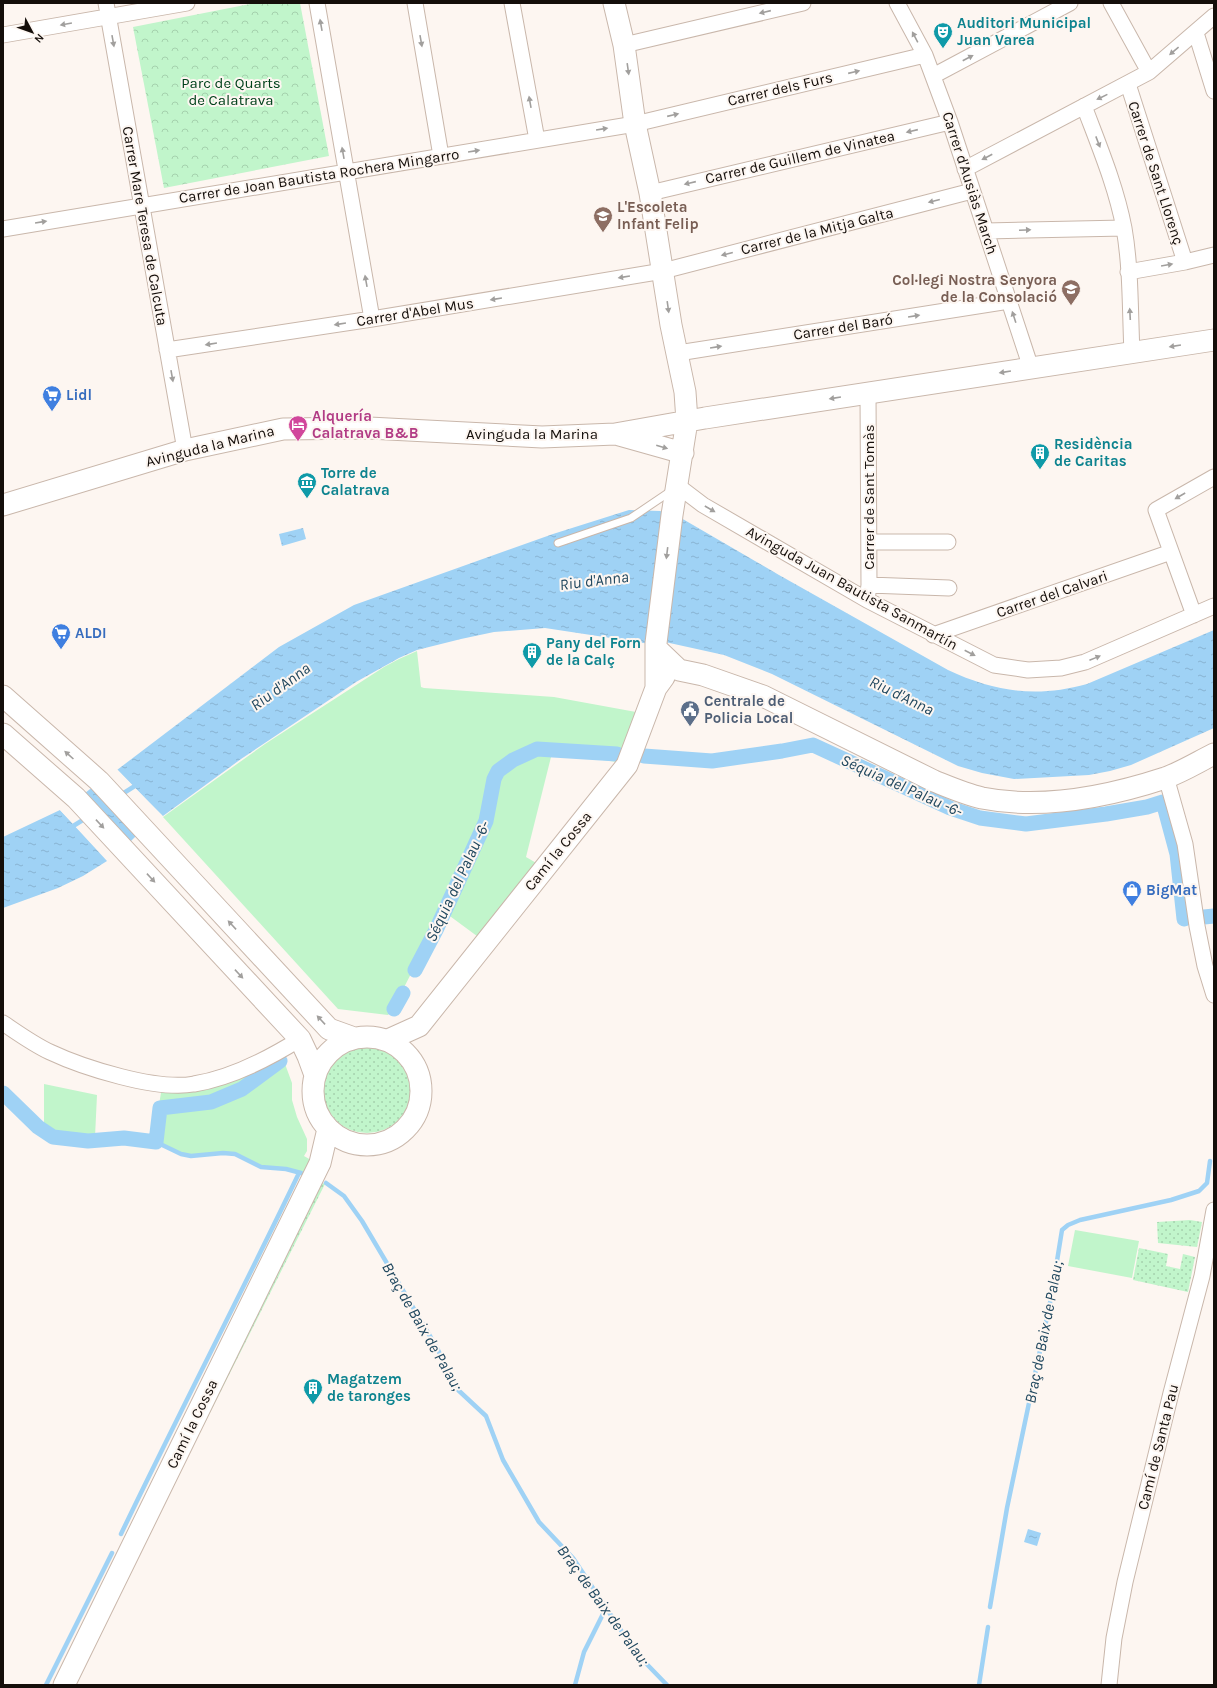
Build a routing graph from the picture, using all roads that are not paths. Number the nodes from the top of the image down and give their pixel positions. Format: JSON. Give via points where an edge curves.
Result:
{"nodes":[{"id":1,"x":187,"y":3,"type":"edge"},
{"id":2,"x":317,"y":3,"type":"edge"},
{"id":3,"x":415,"y":3,"type":"edge"},
{"id":4,"x":512,"y":3,"type":"edge"},
{"id":5,"x":614,"y":3,"type":"edge"},
{"id":6,"x":803,"y":3,"type":"edge"},
{"id":7,"x":897,"y":3,"type":"edge"},
{"id":8,"x":1070,"y":3,"type":"edge"},
{"id":9,"x":1111,"y":3,"type":"edge"},
{"id":10,"x":107,"y":10,"type":"edge"},
{"id":11,"x":1214,"y":16,"type":"edge"},
{"id":12,"x":1196,"y":33,"type":"junction"},
{"id":13,"x":3,"y":35,"type":"edge"},
{"id":14,"x":624,"y":44,"type":"junction"},
{"id":15,"x":925,"y":55,"type":"junction"},
{"id":16,"x":1149,"y":72,"type":"junction"},
{"id":17,"x":933,"y":76,"type":"junction"},
{"id":18,"x":1128,"y":84,"type":"junction"},
{"id":19,"x":1214,"y":91,"type":"edge"},
{"id":20,"x":1084,"y":106,"type":"junction"},
{"id":21,"x":950,"y":122,"type":"junction"},
{"id":22,"x":635,"y":124,"type":"junction"},
{"id":23,"x":537,"y":140,"type":"junction"},
{"id":24,"x":441,"y":156,"type":"junction"},
{"id":25,"x":965,"y":169,"type":"junction"},
{"id":26,"x":346,"y":172,"type":"junction"},
{"id":27,"x":972,"y":191,"type":"junction"},
{"id":28,"x":650,"y":193,"type":"junction"},
{"id":29,"x":142,"y":206,"type":"junction"},
{"id":30,"x":1124,"y":228,"type":"junction"},
{"id":31,"x":3,"y":229,"type":"edge"},
{"id":32,"x":986,"y":231,"type":"junction"},
{"id":33,"x":1214,"y":255,"type":"edge"},
{"id":34,"x":1185,"y":262,"type":"junction"},
{"id":35,"x":663,"y":271,"type":"junction"},
{"id":36,"x":1128,"y":272,"type":"junction"},
{"id":37,"x":1009,"y":301,"type":"junction"},
{"id":38,"x":372,"y":319,"type":"junction"},
{"id":39,"x":1214,"y":340,"type":"edge"},
{"id":40,"x":167,"y":350,"type":"junction"},
{"id":41,"x":678,"y":353,"type":"junction"},
{"id":42,"x":1132,"y":353,"type":"junction"},
{"id":43,"x":1031,"y":368,"type":"junction"},
{"id":44,"x":868,"y":393,"type":"junction"},
{"id":45,"x":687,"y":421,"type":"junction"},
{"id":46,"x":615,"y":434,"type":"junction"},
{"id":47,"x":185,"y":450,"type":"junction"},
{"id":48,"x":683,"y":453,"type":"junction"},
{"id":49,"x":1214,"y":477,"type":"edge"},
{"id":50,"x":678,"y":486,"type":"junction"},
{"id":51,"x":3,"y":504,"type":"edge"},
{"id":52,"x":870,"y":542,"type":"junction"},
{"id":53,"x":948,"y":542,"type":"dead end"},
{"id":54,"x":558,"y":543,"type":"dead end"},
{"id":55,"x":1171,"y":552,"type":"junction"},
{"id":56,"x":869,"y":585,"type":"junction"},
{"id":57,"x":949,"y":588,"type":"dead end"},
{"id":58,"x":867,"y":600,"type":"junction"},
{"id":59,"x":1214,"y":606,"type":"edge"},
{"id":60,"x":1194,"y":615,"type":"junction"},
{"id":61,"x":933,"y":635,"type":"junction"},
{"id":62,"x":656,"y":646,"type":"junction"},
{"id":63,"x":679,"y":670,"type":"junction"},
{"id":64,"x":656,"y":688,"type":"junction"},
{"id":65,"x":3,"y":696,"type":"edge"},
{"id":66,"x":3,"y":734,"type":"edge"},
{"id":67,"x":1214,"y":754,"type":"edge"},
{"id":68,"x":1166,"y":777,"type":"junction"},
{"id":69,"x":1214,"y":996,"type":"edge"},
{"id":70,"x":3,"y":1023,"type":"edge"},
{"id":71,"x":419,"y":1026,"type":"junction"},
{"id":72,"x":354,"y":1038,"type":"junction"},
{"id":73,"x":300,"y":1039,"type":"junction"},
{"id":74,"x":388,"y":1040,"type":"junction"},
{"id":75,"x":412,"y":1059,"type":"junction"},
{"id":76,"x":315,"y":1075,"type":"junction"},
{"id":77,"x":328,"y":1129,"type":"junction"},
{"id":78,"x":352,"y":1144,"type":"junction"},
{"id":79,"x":320,"y":1163,"type":"junction"},
{"id":80,"x":1214,"y":1210,"type":"edge"},
{"id":81,"x":64,"y":1685,"type":"edge"},
{"id":82,"x":1109,"y":1685,"type":"edge"}],
"edges":[{"from":1,"to":10,"type":"street"},
{"from":26,"to":2,"type":"street","one_way":true},
{"from":3,"to":24,"type":"street","one_way":true},
{"from":23,"to":4,"type":"street","one_way":true},
{"from":5,"to":14,"type":"street"},
{"from":6,"to":14,"type":"street","one_way":true},
{"from":15,"to":7,"type":"street","name":"Carrer d'Ausiàs March","one_way":true},
{"from":17,"to":8,"type":"street","one_way":true},
{"from":9,"to":16,"type":"street"},
{"from":10,"to":13,"type":"street","one_way":true},
{"from":10,"to":29,"type":"street","name":"Carrer Mare Teresa de Calcuta","one_way":true},
{"from":11,"to":12,"type":"street"},
{"from":12,"to":16,"type":"street","one_way":true},
{"from":12,"to":19,"type":"street"},
{"from":14,"to":22,"type":"street","one_way":true},
{"from":15,"to":17,"type":"street","name":"Carrer d'Ausiàs March"},
{"from":22,"to":15,"type":"street","name":"Carrer dels Furs","one_way":true},
{"from":16,"to":18,"type":"street"},
{"from":17,"to":21,"type":"street","name":"Carrer d'Ausiàs March"},
{"from":18,"to":20,"type":"street","one_way":true},
{"from":18,"to":34,"type":"street","name":"Carrer de Sant Llorenç"},
{"from":20,"to":25,"type":"street","one_way":true},
{"from":20,"to":30,"type":"street","one_way":true,"via":[[1109,170]]},
{"from":21,"to":25,"type":"street","name":"Carrer d'Ausiàs March"},
{"from":21,"to":28,"type":"street","name":"Carrer de Guillem de Vinatea","one_way":true},
{"from":23,"to":22,"type":"street","name":"Carrer de Joan Bautista Rochera Mingarro","one_way":true},
{"from":22,"to":28,"type":"street"},
{"from":24,"to":23,"type":"street","name":"Carrer de Joan Bautista Rochera Mingarro","one_way":true},
{"from":24,"to":26,"type":"street","name":"Carrer de Joan Bautista Rochera Mingarro"},
{"from":25,"to":27,"type":"street","name":"Carrer d'Ausiàs March"},
{"from":26,"to":29,"type":"street","name":"Carrer de Joan Bautista Rochera Mingarro"},
{"from":38,"to":26,"type":"street","one_way":true},
{"from":27,"to":32,"type":"street","name":"Carrer d'Ausiàs March"},
{"from":27,"to":35,"type":"street","name":"Carrer de la Mitja Galta","one_way":true},
{"from":28,"to":35,"type":"street"},
{"from":31,"to":29,"type":"street","name":"Carrer de Joan Bautista Rochera Mingarro","one_way":true},
{"from":29,"to":40,"type":"street","name":"Carrer Mare Teresa de Calcuta"},
{"from":32,"to":30,"type":"street","one_way":true},
{"from":30,"to":36,"type":"street"},
{"from":32,"to":37,"type":"street","name":"Carrer d'Ausiàs March"},
{"from":33,"to":34,"type":"street"},
{"from":36,"to":34,"type":"street","one_way":true},
{"from":35,"to":38,"type":"street","name":"Carrer d'Abel Mus","one_way":true},
{"from":35,"to":41,"type":"street","one_way":true},
{"from":42,"to":36,"type":"street","one_way":true},
{"from":41,"to":37,"type":"street","name":"Carrer del Baró","one_way":true},
{"from":43,"to":37,"type":"street","name":"Carrer d'Ausiàs March","one_way":true},
{"from":38,"to":40,"type":"street","name":"Carrer d'Abel Mus","one_way":true},
{"from":39,"to":42,"type":"street","one_way":true},
{"from":40,"to":47,"type":"street","name":"Carrer Mare Teresa de Calcuta","one_way":true},
{"from":41,"to":45,"type":"street"},
{"from":42,"to":43,"type":"street"},
{"from":43,"to":44,"type":"street","one_way":true},
{"from":44,"to":45,"type":"street","one_way":true},
{"from":44,"to":52,"type":"street","name":"Carrer de Sant Tomàs"},
{"from":45,"to":46,"type":"street"},
{"from":45,"to":48,"type":"street"},
{"from":46,"to":47,"type":"street","name":"Avinguda la Marina","via":[[542,437],[369,428],[283,429]]},
{"from":46,"to":48,"type":"street","one_way":true},
{"from":47,"to":51,"type":"street","name":"Avinguda la Marina"},
{"from":48,"to":50,"type":"street"},
{"from":49,"to":55,"type":"street","one_way":true,"via":[[1156,510]]},
{"from":50,"to":54,"type":"lane","via":[[631,518]]},
{"from":50,"to":58,"type":"street","name":"Avinguda Juan Bautista Sanmartín","one_way":true,"via":[[703,505]]},
{"from":50,"to":62,"type":"street","one_way":true,"via":[[672,514]]},
{"from":52,"to":53,"type":"street"},
{"from":52,"to":56,"type":"street","name":"Carrer de Sant Tomàs"},
{"from":55,"to":60,"type":"street"},
{"from":55,"to":61,"type":"street","name":"Carrer del Calvari"},
{"from":56,"to":57,"type":"street"},
{"from":56,"to":58,"type":"street","name":"Carrer de Sant Tomàs"},
{"from":58,"to":61,"type":"street","name":"Avinguda Juan Bautista Sanmartín"},
{"from":59,"to":60,"type":"street","name":"Avinguda Juan Bautista Sanmartín"},
{"from":61,"to":60,"type":"street","name":"Avinguda Juan Bautista Sanmartín","one_way":true,"via":[[994,665],[1028,670],[1061,668],[1085,662]]},
{"from":62,"to":63,"type":"street"},
{"from":62,"to":64,"type":"street"},
{"from":63,"to":64,"type":"street","name":"Camí la Cossa","via":[[661,680]]},
{"from":63,"to":68,"type":"street","via":[[703,675],[763,696],[934,780],[982,798],[1016,802],[1059,801],[1101,794]]},
{"from":64,"to":71,"type":"street","name":"Camí la Cossa","via":[[627,765]]},
{"from":72,"to":65,"type":"street","one_way":true,"via":[[329,1029],[99,781]]},
{"from":66,"to":73,"type":"street","one_way":true,"via":[[76,798]]},
{"from":67,"to":68,"type":"street"},
{"from":68,"to":69,"type":"street","via":[[1185,844],[1197,926]]},
{"from":70,"to":73,"type":"street","via":[[30,1042],[73,1062],[142,1082],[166,1086],[193,1084],[232,1074]]},
{"from":71,"to":74,"type":"street","name":"Camí la Cossa"},
{"from":71,"to":75,"type":"street","name":"Camí la Cossa"},
{"from":72,"to":74,"type":"street","via":[[377,1037]]},
{"from":72,"to":76,"type":"street","via":[[330,1051],[320,1062]]},
{"from":73,"to":76,"type":"street"},
{"from":74,"to":75,"type":"street"},
{"from":75,"to":78,"type":"street","via":[[419,1072],[422,1087],[421,1102],[416,1116],[396,1138],[382,1144]]},
{"from":76,"to":77,"type":"street","via":[[312,1090],[314,1104],[319,1118]]},
{"from":77,"to":78,"type":"street"},
{"from":77,"to":79,"type":"street","name":"Camí la Cossa"},
{"from":78,"to":79,"type":"street"},
{"from":79,"to":81,"type":"street","name":"Camí la Cossa"},
{"from":80,"to":82,"type":"street","name":"Camí de Santa Pau","via":[[1202,1276],[1125,1582],[1114,1638]]}]}
